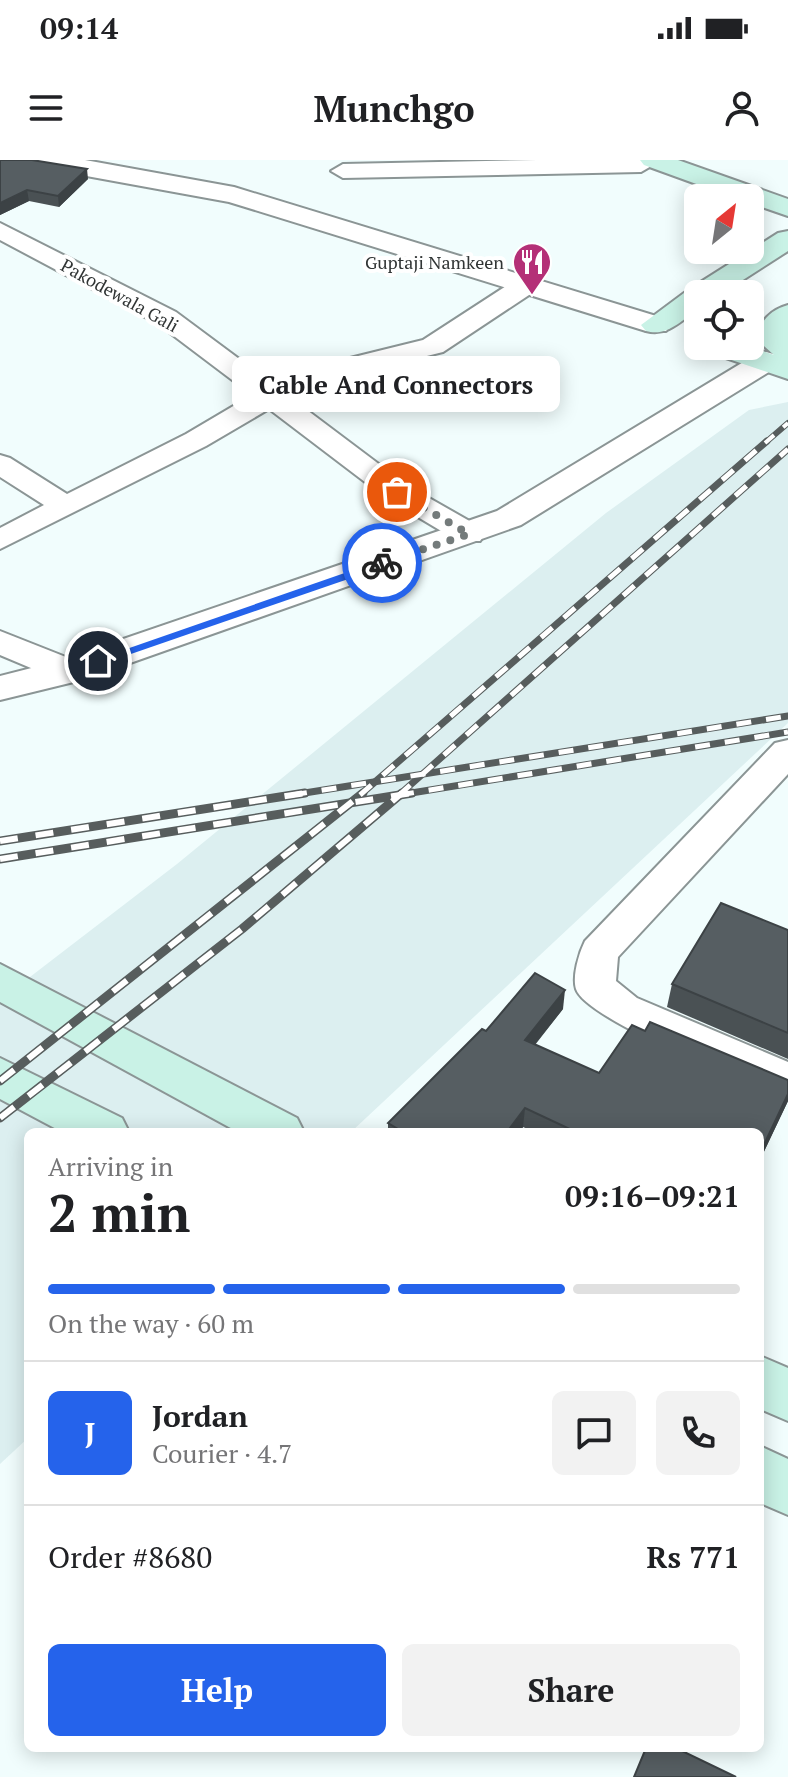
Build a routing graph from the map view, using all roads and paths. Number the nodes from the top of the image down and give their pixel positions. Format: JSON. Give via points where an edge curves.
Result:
{"nodes":[{"id":1,"x":12,"y":160,"type":"edge"},
{"id":2,"x":617,"y":160,"type":"edge"},
{"id":3,"x":702,"y":160,"type":"edge"},
{"id":4,"x":661,"y":163,"type":"edge"},
{"id":5,"x":343,"y":171,"type":"dead end"},
{"id":6,"x":788,"y":189,"type":"edge"},
{"id":7,"x":788,"y":208,"type":"edge"},
{"id":8,"x":0,"y":230,"type":"edge"},
{"id":9,"x":13,"y":248,"type":"edge"},
{"id":10,"x":780,"y":251,"type":"edge"},
{"id":11,"x":727,"y":280,"type":"edge"},
{"id":12,"x":529,"y":283,"type":"junction"},
{"id":13,"x":684,"y":305,"type":"edge"},
{"id":14,"x":788,"y":314,"type":"edge"},
{"id":15,"x":656,"y":325,"type":"junction"},
{"id":16,"x":684,"y":334,"type":"dead end"},
{"id":17,"x":780,"y":358,"type":"edge"},
{"id":18,"x":271,"y":396,"type":"junction"},
{"id":19,"x":0,"y":464,"type":"edge"},
{"id":20,"x":66,"y":506,"type":"junction"},
{"id":21,"x":469,"y":534,"type":"junction"},
{"id":22,"x":0,"y":540,"type":"edge"},
{"id":23,"x":0,"y":642,"type":"edge"},
{"id":24,"x":69,"y":671,"type":"junction"},
{"id":25,"x":0,"y":688,"type":"edge"},
{"id":26,"x":788,"y":752,"type":"edge"},
{"id":27,"x":0,"y":981,"type":"edge"},
{"id":28,"x":0,"y":1077,"type":"edge"},
{"id":29,"x":788,"y":1081,"type":"edge"},
{"id":30,"x":97,"y":1128,"type":"edge"},
{"id":31,"x":273,"y":1128,"type":"edge"},
{"id":32,"x":764,"y":1383,"type":"edge"},
{"id":33,"x":788,"y":1396,"type":"edge"},
{"id":34,"x":764,"y":1475,"type":"edge"},
{"id":35,"x":788,"y":1488,"type":"edge"}],
"edges":[{"from":1,"to":12,"type":"street","via":[[59,163],[234,195]]},
{"from":2,"to":4,"type":"street"},
{"from":3,"to":6,"type":"main road"},
{"from":4,"to":5,"type":"street"},
{"from":4,"to":7,"type":"main road"},
{"from":8,"to":9,"type":"street","name":"Pakodewala Gali"},
{"from":9,"to":18,"type":"street","name":"Pakodewala Gali","via":[[167,318]]},
{"from":10,"to":11,"type":"main road"},
{"from":12,"to":15,"type":"street"},
{"from":12,"to":18,"type":"street","via":[[433,346],[356,365]]},
{"from":13,"to":15,"type":"main road"},
{"from":14,"to":17,"type":"main road","via":[[770,338]]},
{"from":15,"to":16,"type":"main road"},
{"from":17,"to":21,"type":"street","via":[[509,518]]},
{"from":18,"to":20,"type":"street"},
{"from":18,"to":21,"type":"street","name":"Pakodewala Gali","via":[[397,492]]},
{"from":19,"to":20,"type":"street"},
{"from":20,"to":22,"type":"street"},
{"from":21,"to":24,"type":"street"},
{"from":23,"to":24,"type":"street"},
{"from":24,"to":25,"type":"street"},
{"from":26,"to":29,"type":"street","via":[[599,952],[595,987],[623,1009]]},
{"from":27,"to":31,"type":"main road"},
{"from":28,"to":30,"type":"main road"},
{"from":32,"to":33,"type":"main road"},
{"from":34,"to":35,"type":"main road"}]}
